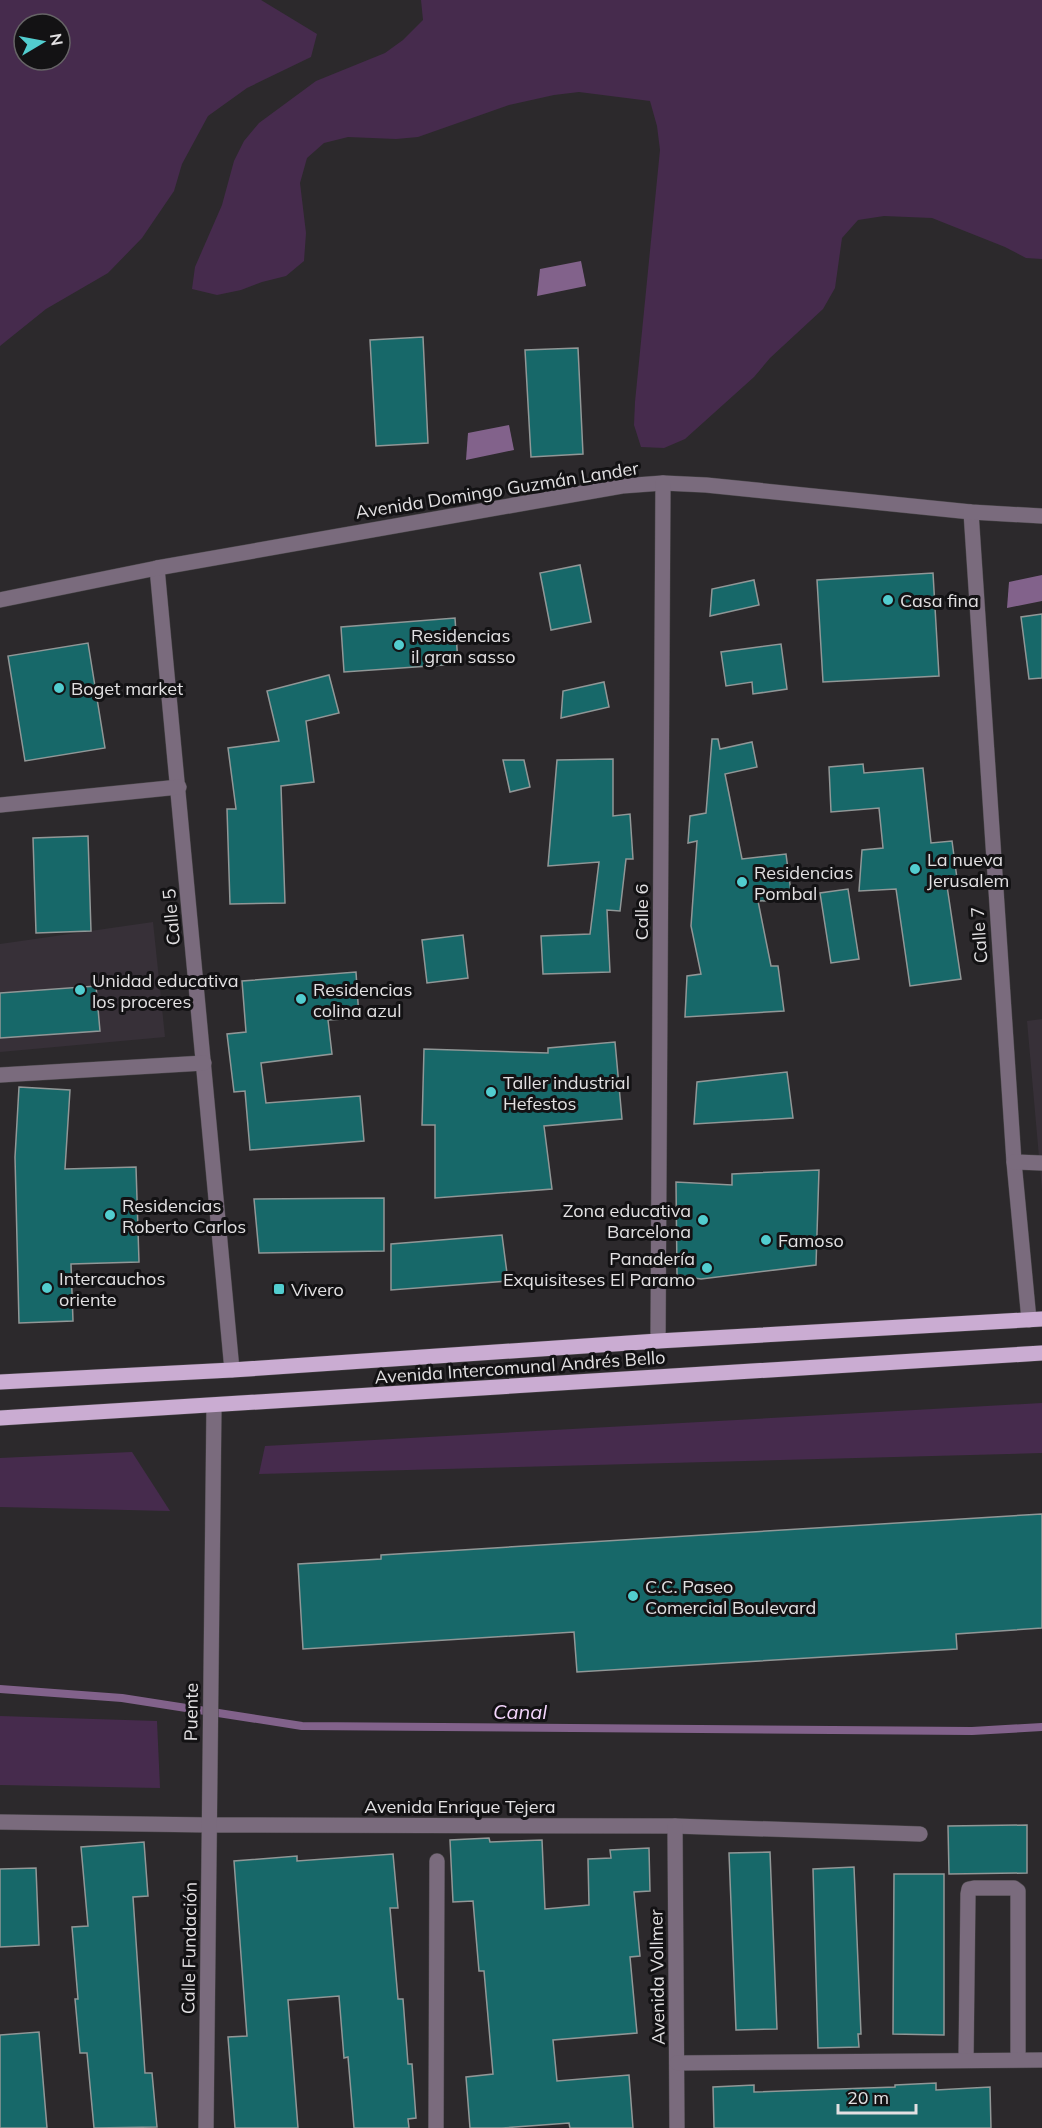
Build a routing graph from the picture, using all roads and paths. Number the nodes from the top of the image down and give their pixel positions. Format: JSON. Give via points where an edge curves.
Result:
{"nodes":[{"id":1,"x":663,"y":483,"type":"junction"},
{"id":2,"x":970,"y":512,"type":"junction"},
{"id":3,"x":1042,"y":516,"type":"edge"},
{"id":4,"x":157,"y":568,"type":"junction"},
{"id":5,"x":0,"y":600,"type":"edge"},
{"id":6,"x":179,"y":787,"type":"junction"},
{"id":7,"x":0,"y":805,"type":"edge"},
{"id":8,"x":204,"y":1063,"type":"junction"},
{"id":9,"x":0,"y":1075,"type":"edge"},
{"id":10,"x":1014,"y":1162,"type":"junction"},
{"id":11,"x":1042,"y":1163,"type":"edge"},
{"id":12,"x":1036,"y":1320,"type":"edge"},
{"id":13,"x":658,"y":1341,"type":"junction"},
{"id":14,"x":1042,"y":1353,"type":"edge"},
{"id":15,"x":232,"y":1370,"type":"junction"},
{"id":16,"x":0,"y":1382,"type":"edge"},
{"id":17,"x":214,"y":1406,"type":"junction"},
{"id":18,"x":0,"y":1418,"type":"edge"},
{"id":19,"x":210,"y":1769,"type":"joint"},
{"id":20,"x":0,"y":1822,"type":"edge"},
{"id":21,"x":209,"y":1825,"type":"junction"},
{"id":22,"x":675,"y":1826,"type":"junction"},
{"id":23,"x":920,"y":1834,"type":"dead end"},
{"id":24,"x":436,"y":1861,"type":"dead end"},
{"id":25,"x":1018,"y":2059,"type":"junction"},
{"id":26,"x":966,"y":2060,"type":"junction"},
{"id":27,"x":1042,"y":2060,"type":"edge"},
{"id":28,"x":677,"y":2063,"type":"junction"},
{"id":29,"x":206,"y":2128,"type":"edge"},
{"id":30,"x":436,"y":2128,"type":"edge"},
{"id":31,"x":677,"y":2128,"type":"edge"}],
"edges":[{"from":1,"to":2,"type":"street","name":"Avenida Domingo Guzmán Lander"},
{"from":1,"to":4,"type":"street","name":"Avenida Domingo Guzmán Lander","via":[[622,486]]},
{"from":1,"to":13,"type":"street","name":"Calle 6"},
{"from":2,"to":3,"type":"street","name":"Avenida Domingo Guzmán Lander"},
{"from":2,"to":10,"type":"street","name":"Calle 7"},
{"from":4,"to":5,"type":"street","name":"Avenida Domingo Guzmán Lander"},
{"from":4,"to":6,"type":"street","name":"Calle 5"},
{"from":6,"to":7,"type":"street"},
{"from":6,"to":8,"type":"street","name":"Calle 5"},
{"from":8,"to":9,"type":"street"},
{"from":8,"to":15,"type":"street","name":"Calle 5"},
{"from":10,"to":11,"type":"street"},
{"from":10,"to":12,"type":"street","name":"Calle 7"},
{"from":12,"to":13,"type":"main road","name":"Avenida Intercomunal Andrés Bello"},
{"from":13,"to":15,"type":"main road","name":"Avenida Intercomunal Andrés Bello"},
{"from":14,"to":17,"type":"main road","name":"Avenida Intercomunal Andrés Bello"},
{"from":15,"to":16,"type":"main road","name":"Avenida Intercomunal Andrés Bello"},
{"from":17,"to":18,"type":"main road","name":"Avenida Intercomunal Andrés Bello"},
{"from":17,"to":19,"type":"street","name":"Puente"},
{"from":19,"to":21,"type":"street","name":"Calle Fundación"},
{"from":20,"to":21,"type":"street","name":"Avenida Enrique Tejera"},
{"from":21,"to":22,"type":"street","name":"Avenida Enrique Tejera"},
{"from":21,"to":29,"type":"street","name":"Calle Fundación"},
{"from":22,"to":23,"type":"street","name":"Avenida Enrique Tejera"},
{"from":22,"to":28,"type":"street","name":"Avenida Vollmer"},
{"from":24,"to":30,"type":"street"},
{"from":25,"to":26,"type":"street"},
{"from":25,"to":26,"type":"street","via":[[1018,1891],[974,1888],[968,1894]]},
{"from":25,"to":27,"type":"street"},
{"from":26,"to":28,"type":"street"},
{"from":28,"to":31,"type":"street","name":"Avenida Vollmer"}]}
